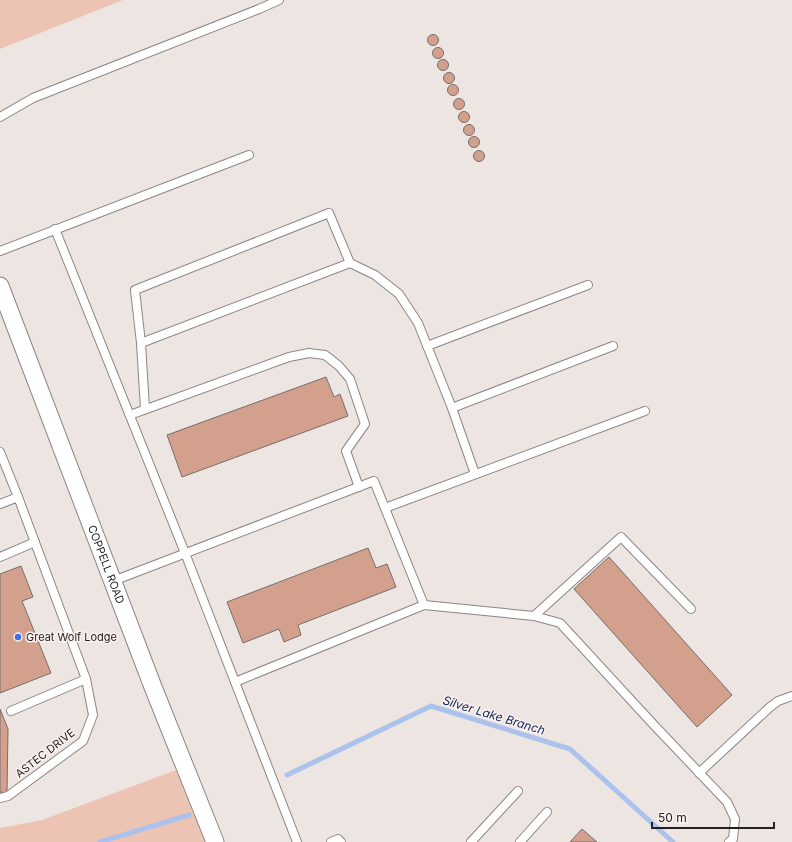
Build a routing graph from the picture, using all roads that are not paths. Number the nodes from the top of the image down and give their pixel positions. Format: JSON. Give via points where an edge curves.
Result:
{"nodes":[{"id":1,"x":279,"y":0,"type":"edge"},
{"id":2,"x":0,"y":117,"type":"edge"},
{"id":3,"x":249,"y":155,"type":"dead end"},
{"id":4,"x":55,"y":229,"type":"junction"},
{"id":5,"x":0,"y":251,"type":"edge"},
{"id":6,"x":350,"y":263,"type":"junction"},
{"id":7,"x":588,"y":284,"type":"dead end"},
{"id":8,"x":0,"y":286,"type":"edge"},
{"id":9,"x":141,"y":343,"type":"junction"},
{"id":10,"x":427,"y":346,"type":"junction"},
{"id":11,"x":613,"y":346,"type":"dead end"},
{"id":12,"x":452,"y":408,"type":"junction"},
{"id":13,"x":145,"y":409,"type":"junction"},
{"id":14,"x":645,"y":411,"type":"dead end"},
{"id":15,"x":130,"y":415,"type":"junction"},
{"id":16,"x":0,"y":452,"type":"edge"},
{"id":17,"x":475,"y":474,"type":"junction"},
{"id":18,"x":359,"y":487,"type":"junction"},
{"id":19,"x":18,"y":497,"type":"junction"},
{"id":20,"x":0,"y":504,"type":"edge"},
{"id":21,"x":385,"y":508,"type":"junction"},
{"id":22,"x":35,"y":542,"type":"junction"},
{"id":23,"x":186,"y":553,"type":"junction"},
{"id":24,"x":0,"y":557,"type":"edge"},
{"id":25,"x":113,"y":581,"type":"junction"},
{"id":26,"x":424,"y":605,"type":"junction"},
{"id":27,"x":691,"y":609,"type":"dead end"},
{"id":28,"x":534,"y":616,"type":"junction"},
{"id":29,"x":86,"y":679,"type":"junction"},
{"id":30,"x":235,"y":682,"type":"junction"},
{"id":31,"x":792,"y":696,"type":"edge"},
{"id":32,"x":10,"y":711,"type":"dead end"},
{"id":33,"x":699,"y":773,"type":"junction"},
{"id":34,"x":518,"y":792,"type":"dead end"},
{"id":35,"x":0,"y":798,"type":"edge"},
{"id":36,"x":547,"y":812,"type":"dead end"},
{"id":37,"x":215,"y":842,"type":"edge"},
{"id":38,"x":297,"y":842,"type":"edge"},
{"id":39,"x":331,"y":842,"type":"edge"},
{"id":40,"x":341,"y":842,"type":"edge"},
{"id":41,"x":471,"y":842,"type":"edge"},
{"id":42,"x":520,"y":842,"type":"edge"},
{"id":43,"x":729,"y":842,"type":"edge"}],
"edges":[{"from":1,"to":2,"type":"lane","via":[[33,98]]},
{"from":3,"to":4,"type":"lane"},
{"from":4,"to":5,"type":"lane"},
{"from":4,"to":15,"type":"lane"},
{"from":6,"to":9,"type":"lane"},
{"from":6,"to":9,"type":"lane","via":[[329,213],[135,290]]},
{"from":6,"to":10,"type":"lane","via":[[375,275],[399,294],[418,322]]},
{"from":7,"to":10,"type":"lane"},
{"from":8,"to":25,"type":"street","name":"COPPELL ROAD"},
{"from":9,"to":13,"type":"lane"},
{"from":10,"to":12,"type":"lane"},
{"from":11,"to":12,"type":"lane"},
{"from":12,"to":17,"type":"lane"},
{"from":13,"to":15,"type":"lane"},
{"from":13,"to":18,"type":"lane","via":[[290,357],[309,353],[325,355],[350,378],[365,424],[346,451]]},
{"from":14,"to":17,"type":"lane"},
{"from":15,"to":23,"type":"lane"},
{"from":16,"to":19,"type":"lane"},
{"from":17,"to":21,"type":"lane"},
{"from":18,"to":21,"type":"lane","via":[[374,481]]},
{"from":18,"to":23,"type":"lane"},
{"from":19,"to":20,"type":"lane"},
{"from":19,"to":22,"type":"lane"},
{"from":21,"to":26,"type":"lane"},
{"from":22,"to":24,"type":"lane"},
{"from":22,"to":29,"type":"lane"},
{"from":23,"to":25,"type":"lane"},
{"from":23,"to":30,"type":"lane"},
{"from":25,"to":37,"type":"street","name":"COPPELL ROAD"},
{"from":26,"to":28,"type":"lane"},
{"from":26,"to":30,"type":"lane"},
{"from":27,"to":28,"type":"lane","via":[[621,537]]},
{"from":28,"to":33,"type":"lane","via":[[560,623]]},
{"from":29,"to":32,"type":"lane"},
{"from":29,"to":35,"type":"lane","name":"ASTEC DRIVE","via":[[92,715],[83,741],[8,796]]},
{"from":30,"to":38,"type":"lane"},
{"from":31,"to":33,"type":"lane","via":[[770,707]]},
{"from":33,"to":43,"type":"lane","via":[[727,802],[735,819],[732,839]]},
{"from":34,"to":41,"type":"lane"},
{"from":36,"to":42,"type":"lane"},
{"from":39,"to":40,"type":"lane","via":[[338,839]]}]}
